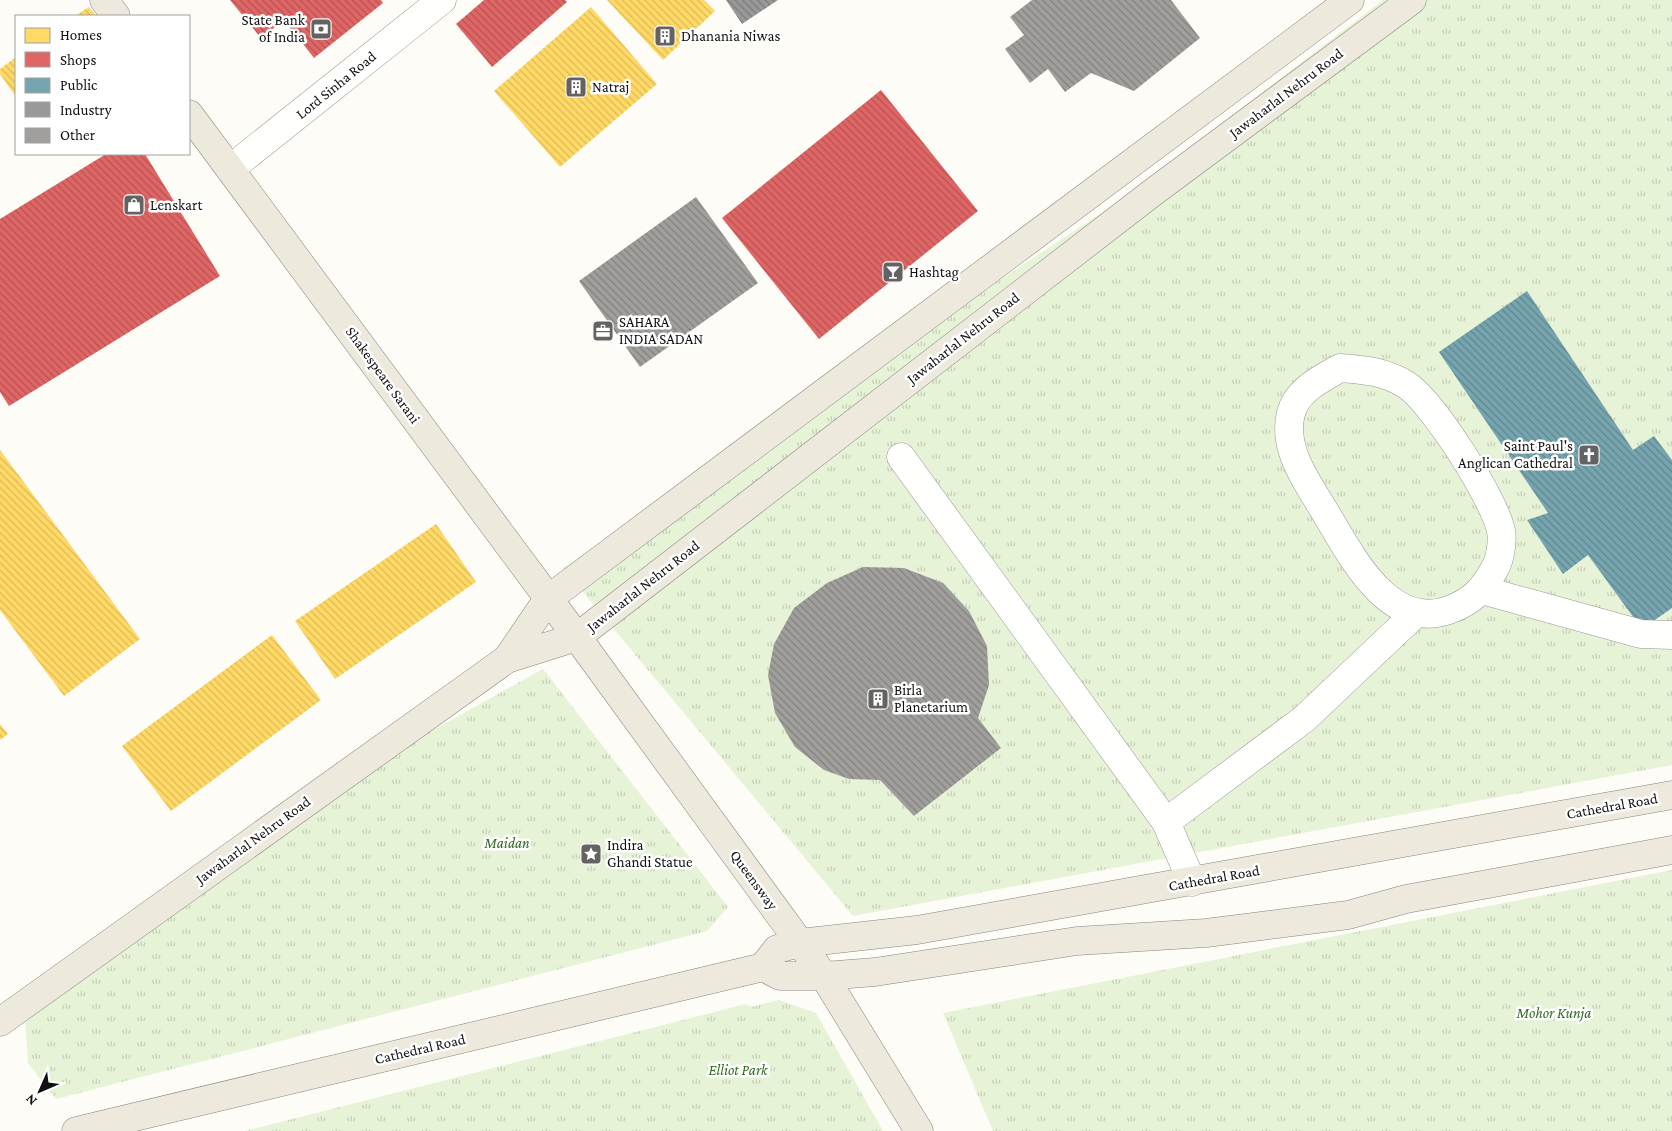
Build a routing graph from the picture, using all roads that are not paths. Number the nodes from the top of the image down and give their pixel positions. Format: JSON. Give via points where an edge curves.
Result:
{"nodes":[{"id":1,"x":104,"y":0,"type":"edge"},
{"id":2,"x":442,"y":0,"type":"edge"},
{"id":3,"x":1350,"y":0,"type":"edge"},
{"id":4,"x":1412,"y":0,"type":"edge"},
{"id":5,"x":115,"y":15,"type":"edge"},
{"id":6,"x":190,"y":115,"type":"edge"},
{"id":7,"x":230,"y":169,"type":"junction"},
{"id":8,"x":901,"y":457,"type":"dead end"},
{"id":9,"x":1482,"y":590,"type":"junction"},
{"id":10,"x":548,"y":599,"type":"junction"},
{"id":11,"x":1415,"y":614,"type":"junction"},
{"id":12,"x":1672,"y":635,"type":"edge"},
{"id":13,"x":577,"y":637,"type":"junction"},
{"id":14,"x":507,"y":659,"type":"junction"},
{"id":15,"x":1672,"y":796,"type":"edge"},
{"id":16,"x":1166,"y":822,"type":"junction"},
{"id":17,"x":1672,"y":850,"type":"edge"},
{"id":18,"x":1192,"y":882,"type":"junction"},
{"id":19,"x":800,"y":943,"type":"junction"},
{"id":20,"x":763,"y":967,"type":"junction"},
{"id":21,"x":824,"y":976,"type":"junction"},
{"id":22,"x":0,"y":1022,"type":"edge"},
{"id":23,"x":76,"y":1131,"type":"edge"},
{"id":24,"x":919,"y":1131,"type":"edge"}],
"edges":[{"from":1,"to":5,"type":"main road"},
{"from":2,"to":7,"type":"street","name":"Lord Sinha Road"},
{"from":3,"to":10,"type":"main road","name":"Jawaharlal Nehru Road"},
{"from":4,"to":13,"type":"main road","name":"Jawaharlal Nehru Road","via":[[1152,193]]},
{"from":6,"to":7,"type":"main road","name":"Shakespeare Sarani"},
{"from":7,"to":10,"type":"main road","name":"Shakespeare Sarani"},
{"from":8,"to":16,"type":"street"},
{"from":9,"to":11,"type":"street","via":[[1460,606],[1438,614]]},
{"from":9,"to":11,"type":"street","via":[[1498,564],[1501,532],[1488,499],[1438,418],[1406,385],[1374,370],[1340,368],[1306,389],[1291,412],[1290,438],[1298,466],[1354,560],[1388,599]]},
{"from":9,"to":12,"type":"street","via":[[1641,634]]},
{"from":10,"to":13,"type":"main road","name":"Shakespeare Sarani"},
{"from":10,"to":14,"type":"main road","name":"Jawaharlal Nehru Road"},
{"from":11,"to":16,"type":"street","via":[[1304,719]]},
{"from":13,"to":14,"type":"main road","name":"Jawaharlal Nehru Road"},
{"from":13,"to":19,"type":"main road","name":"Queensway"},
{"from":14,"to":22,"type":"main road","name":"Jawaharlal Nehru Road"},
{"from":15,"to":18,"type":"main road","name":"Cathedral Road"},
{"from":16,"to":18,"type":"street"},
{"from":17,"to":21,"type":"main road","via":[[1406,899],[1348,915],[1206,933],[1078,941],[875,972]]},
{"from":18,"to":19,"type":"main road","name":"Cathedral Road","via":[[917,930]]},
{"from":19,"to":20,"type":"main road","name":"Cathedral Road","via":[[777,949]]},
{"from":19,"to":21,"type":"main road","name":"Queensway"},
{"from":20,"to":21,"type":"main road","via":[[780,976]]},
{"from":20,"to":23,"type":"main road","name":"Cathedral Road"},
{"from":21,"to":24,"type":"main road","name":"Queensway"}]}
